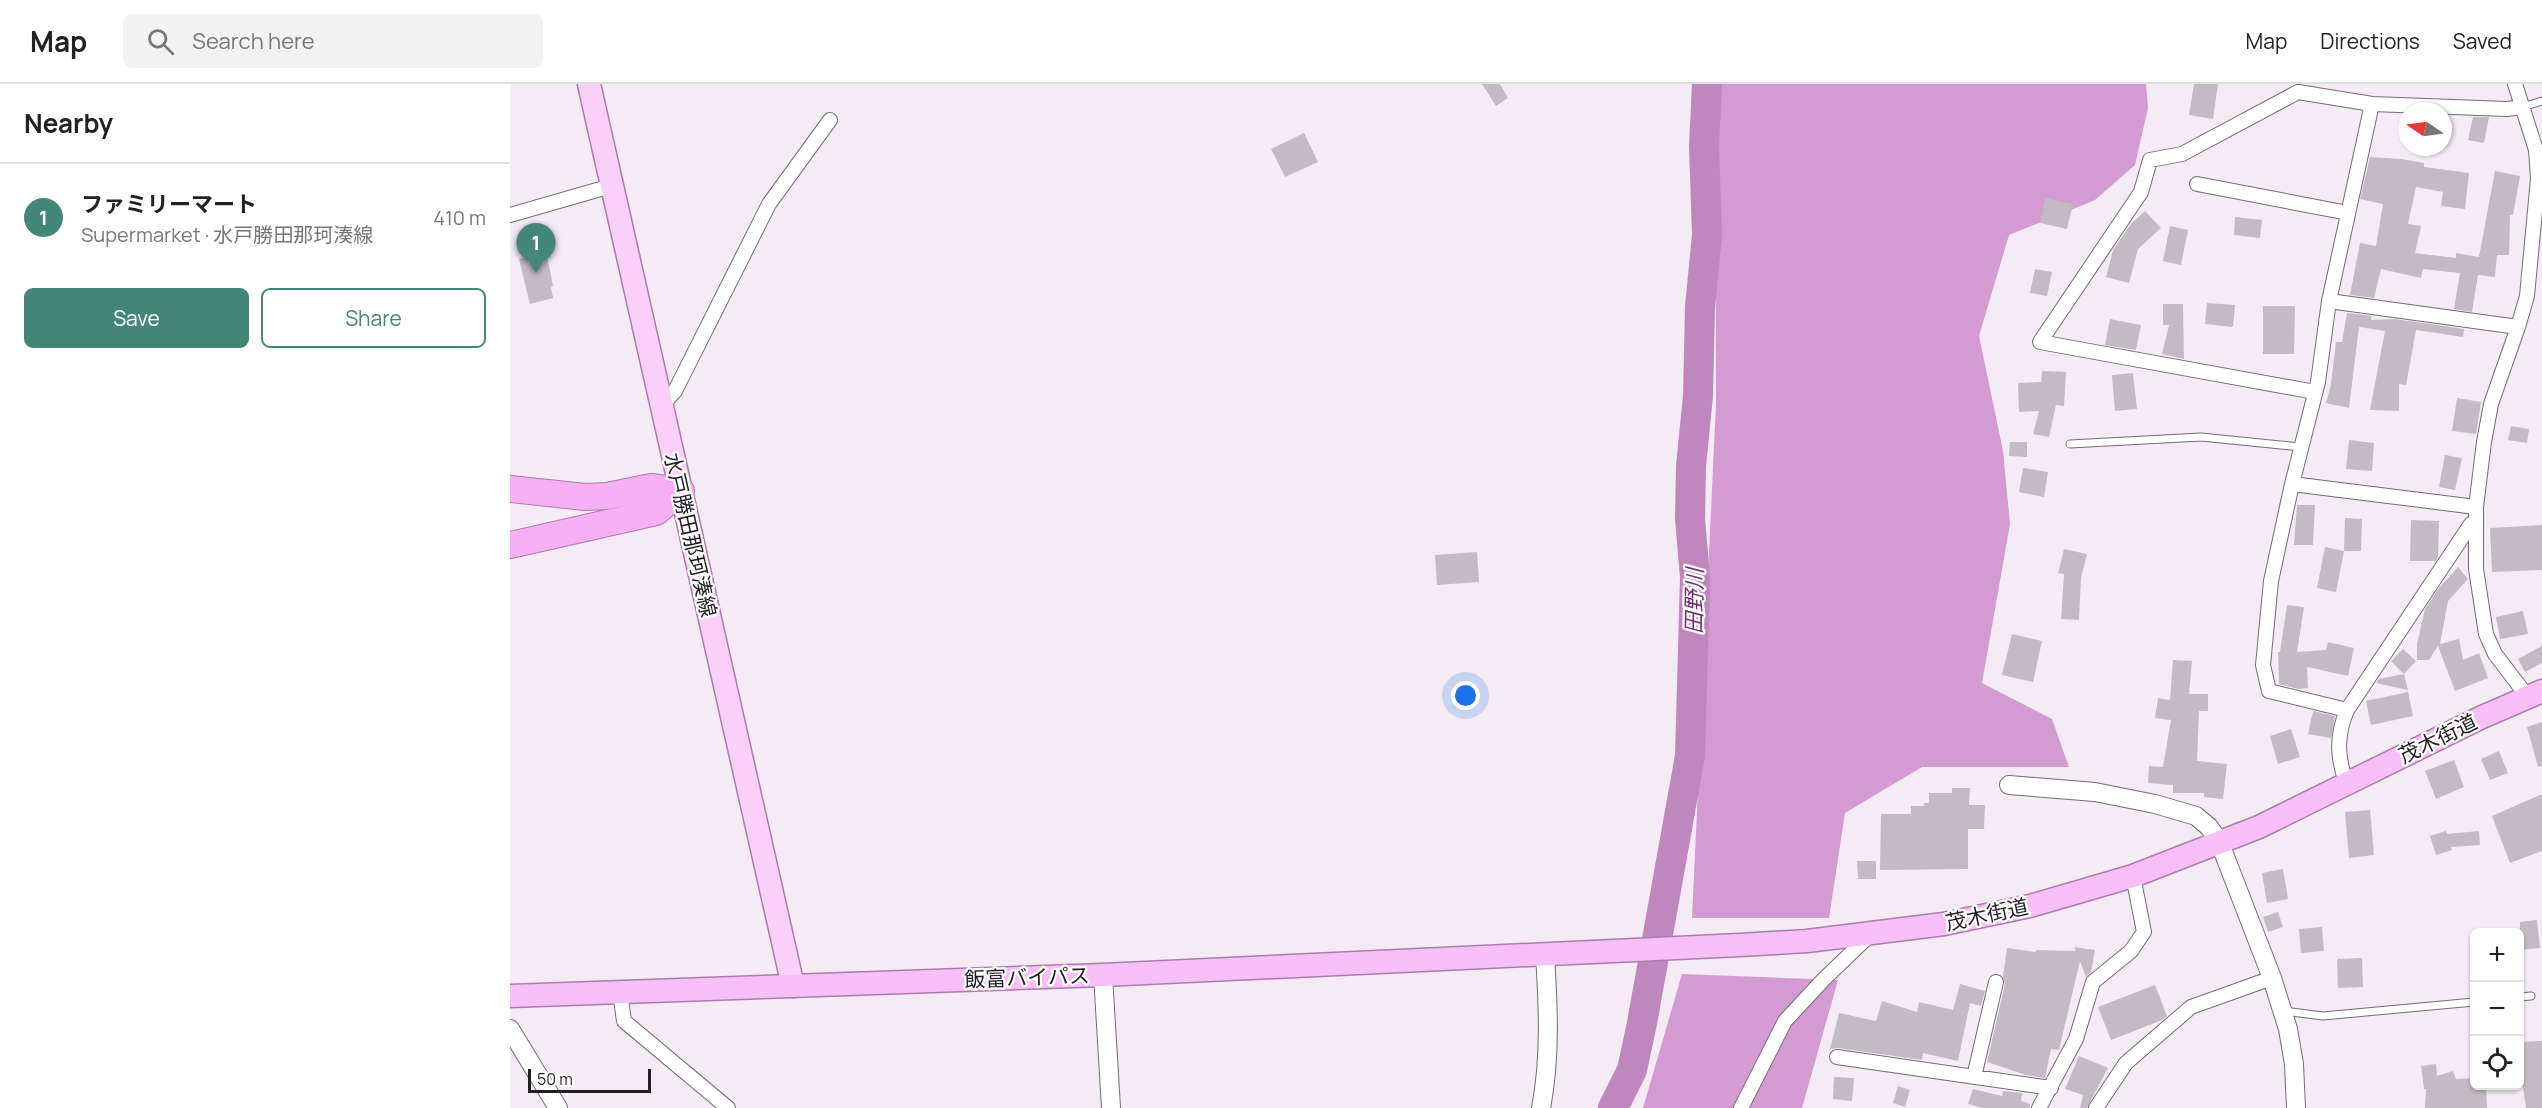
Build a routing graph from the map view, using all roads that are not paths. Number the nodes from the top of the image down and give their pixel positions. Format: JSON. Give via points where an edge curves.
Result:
{"nodes":[{"id":1,"x":589,"y":84,"type":"edge"},
{"id":2,"x":2515,"y":84,"type":"edge"},
{"id":3,"x":2542,"y":101,"type":"edge"},
{"id":4,"x":2372,"y":104,"type":"junction"},
{"id":5,"x":2522,"y":107,"type":"junction"},
{"id":6,"x":830,"y":120,"type":"dead end"},
{"id":7,"x":2197,"y":184,"type":"dead end"},
{"id":8,"x":611,"y":186,"type":"junction"},
{"id":9,"x":2348,"y":213,"type":"junction"},
{"id":10,"x":510,"y":214,"type":"edge"},
{"id":11,"x":2329,"y":301,"type":"junction"},
{"id":12,"x":2518,"y":327,"type":"junction"},
{"id":13,"x":2315,"y":392,"type":"junction"},
{"id":14,"x":661,"y":406,"type":"junction"},
{"id":15,"x":2070,"y":444,"type":"dead end"},
{"id":16,"x":2300,"y":447,"type":"junction"},
{"id":17,"x":2292,"y":484,"type":"junction"},
{"id":18,"x":510,"y":489,"type":"edge"},
{"id":19,"x":681,"y":491,"type":"junction"},
{"id":20,"x":2476,"y":507,"type":"junction"},
{"id":21,"x":2476,"y":524,"type":"junction"},
{"id":22,"x":510,"y":545,"type":"edge"},
{"id":23,"x":2534,"y":693,"type":"edge"},
{"id":24,"x":2347,"y":710,"type":"junction"},
{"id":25,"x":2347,"y":784,"type":"junction"},
{"id":26,"x":2009,"y":785,"type":"dead end"},
{"id":27,"x":2218,"y":841,"type":"junction"},
{"id":28,"x":2133,"y":876,"type":"junction"},
{"id":29,"x":1871,"y":934,"type":"junction"},
{"id":30,"x":1545,"y":953,"type":"junction"},
{"id":31,"x":1103,"y":975,"type":"junction"},
{"id":32,"x":2272,"y":978,"type":"junction"},
{"id":33,"x":1996,"y":982,"type":"dead end"},
{"id":34,"x":793,"y":986,"type":"junction"},
{"id":35,"x":620,"y":992,"type":"junction"},
{"id":36,"x":510,"y":996,"type":"edge"},
{"id":37,"x":2531,"y":996,"type":"dead end"},
{"id":38,"x":2524,"y":997,"type":"edge"},
{"id":39,"x":2470,"y":1002,"type":"edge"},
{"id":40,"x":2282,"y":1010,"type":"junction"},
{"id":41,"x":510,"y":1029,"type":"edge"},
{"id":42,"x":1837,"y":1057,"type":"dead end"},
{"id":43,"x":1974,"y":1077,"type":"junction"},
{"id":44,"x":2051,"y":1088,"type":"junction"},
{"id":45,"x":558,"y":1108,"type":"edge"},
{"id":46,"x":728,"y":1108,"type":"edge"},
{"id":47,"x":1111,"y":1108,"type":"edge"},
{"id":48,"x":1541,"y":1108,"type":"edge"},
{"id":49,"x":1742,"y":1108,"type":"edge"},
{"id":50,"x":2039,"y":1108,"type":"edge"},
{"id":51,"x":2096,"y":1108,"type":"edge"},
{"id":52,"x":2296,"y":1108,"type":"edge"}],
"edges":[{"from":1,"to":8,"type":"main road","name":"水戸勝田那珂湊線"},
{"from":2,"to":5,"type":"street"},
{"from":3,"to":5,"type":"lane"},
{"from":4,"to":5,"type":"street"},
{"from":4,"to":9,"type":"street"},
{"from":4,"to":13,"type":"street","via":[[2298,92],[2182,154],[2150,160],[2141,192],[2040,342]]},
{"from":5,"to":12,"type":"street","via":[[2536,150],[2538,179],[2527,296]]},
{"from":6,"to":14,"type":"street","via":[[769,204],[675,391]]},
{"from":7,"to":9,"type":"street"},
{"from":8,"to":10,"type":"street"},
{"from":8,"to":14,"type":"main road","name":"水戸勝田那珂湊線"},
{"from":9,"to":11,"type":"street"},
{"from":11,"to":12,"type":"street"},
{"from":11,"to":13,"type":"street"},
{"from":12,"to":20,"type":"street","via":[[2491,404]]},
{"from":13,"to":16,"type":"street"},
{"from":14,"to":19,"type":"main road","name":"水戸勝田那珂湊線"},
{"from":15,"to":16,"type":"lane","via":[[2201,437]]},
{"from":16,"to":17,"type":"street"},
{"from":17,"to":20,"type":"street"},
{"from":17,"to":24,"type":"street","via":[[2271,581],[2263,665],[2269,691]]},
{"from":18,"to":19,"type":"highway","via":[[585,497],[651,487]]},
{"from":19,"to":22,"type":"highway","via":[[656,512]]},
{"from":19,"to":34,"type":"main road","name":"水戸勝田那珂湊線"},
{"from":20,"to":21,"type":"street"},
{"from":21,"to":23,"type":"street","via":[[2476,568],[2486,634],[2495,654]]},
{"from":21,"to":24,"type":"street","via":[[2471,524]]},
{"from":23,"to":25,"type":"highway","name":"茂木街道"},
{"from":24,"to":25,"type":"street","via":[[2341,723],[2338,756]]},
{"from":25,"to":27,"type":"highway","name":"茂木街道","via":[[2259,827]]},
{"from":26,"to":27,"type":"street","via":[[2095,792],[2155,804],[2196,816]]},
{"from":27,"to":28,"type":"highway","name":"茂木街道"},
{"from":27,"to":32,"type":"street"},
{"from":28,"to":29,"type":"highway","name":"茂木街道","via":[[2031,906]]},
{"from":28,"to":44,"type":"street","via":[[2144,932],[2131,951],[2093,982],[2076,1039]]},
{"from":29,"to":30,"type":"highway","name":"茂木街道","via":[[1807,941]]},
{"from":29,"to":49,"type":"street","via":[[1785,1022]]},
{"from":30,"to":31,"type":"highway","name":"飯富バイパス"},
{"from":30,"to":48,"type":"street","via":[[1550,1036]]},
{"from":31,"to":34,"type":"highway","name":"飯富バイパス"},
{"from":31,"to":47,"type":"street"},
{"from":32,"to":40,"type":"street"},
{"from":32,"to":51,"type":"street","via":[[2191,1007],[2126,1063]]},
{"from":33,"to":43,"type":"street"},
{"from":34,"to":35,"type":"highway","name":"飯富バイパス"},
{"from":35,"to":36,"type":"highway","name":"飯富バイパス"},
{"from":35,"to":46,"type":"street","via":[[624,1021]]},
{"from":37,"to":38,"type":"lane"},
{"from":39,"to":40,"type":"lane","via":[[2324,1016]]},
{"from":40,"to":52,"type":"street","via":[[2294,1064]]},
{"from":41,"to":45,"type":"street"},
{"from":42,"to":43,"type":"street"},
{"from":43,"to":44,"type":"street"},
{"from":44,"to":50,"type":"street"}]}
